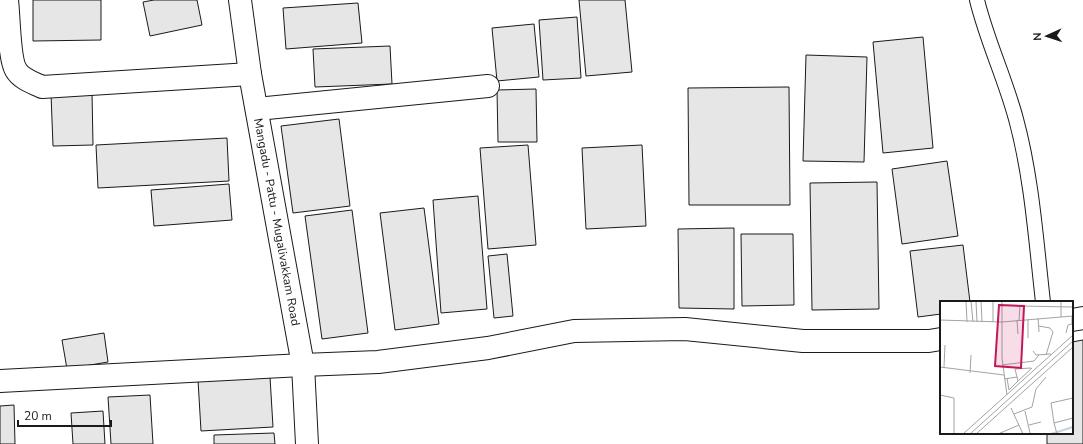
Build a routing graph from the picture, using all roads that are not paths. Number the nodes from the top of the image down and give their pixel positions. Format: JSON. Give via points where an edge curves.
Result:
{"nodes":[{"id":1,"x":7,"y":0,"type":"edge"},
{"id":2,"x":240,"y":0,"type":"edge"},
{"id":3,"x":977,"y":0,"type":"edge"},
{"id":4,"x":250,"y":74,"type":"junction"},
{"id":5,"x":488,"y":86,"type":"dead end"},
{"id":6,"x":257,"y":109,"type":"junction"},
{"id":7,"x":1043,"y":301,"type":"edge"},
{"id":8,"x":1083,"y":318,"type":"edge"},
{"id":9,"x":1073,"y":320,"type":"edge"},
{"id":10,"x":940,"y":339,"type":"edge"},
{"id":11,"x":302,"y":365,"type":"junction"},
{"id":12,"x":0,"y":381,"type":"edge"},
{"id":13,"x":307,"y":444,"type":"edge"}],
"edges":[{"from":1,"to":4,"type":"street","via":[[13,60],[17,71],[30,82],[42,87]]},
{"from":2,"to":4,"type":"street","name":"Mangadu - Pattu - Mugalivakkam Road"},
{"from":3,"to":7,"type":"lane","via":[[1016,118],[1030,188]]},
{"from":4,"to":6,"type":"street","name":"Mangadu - Pattu - Mugalivakkam Road"},
{"from":5,"to":6,"type":"street"},
{"from":6,"to":11,"type":"street","name":"Mangadu - Pattu - Mugalivakkam Road"},
{"from":8,"to":9,"type":"street"},
{"from":10,"to":11,"type":"street","via":[[803,341],[685,329],[574,331],[488,348],[378,362]]},
{"from":11,"to":12,"type":"street"},
{"from":11,"to":13,"type":"street","name":"Mangadu - Pattu - Mugalivakkam Road"}]}
